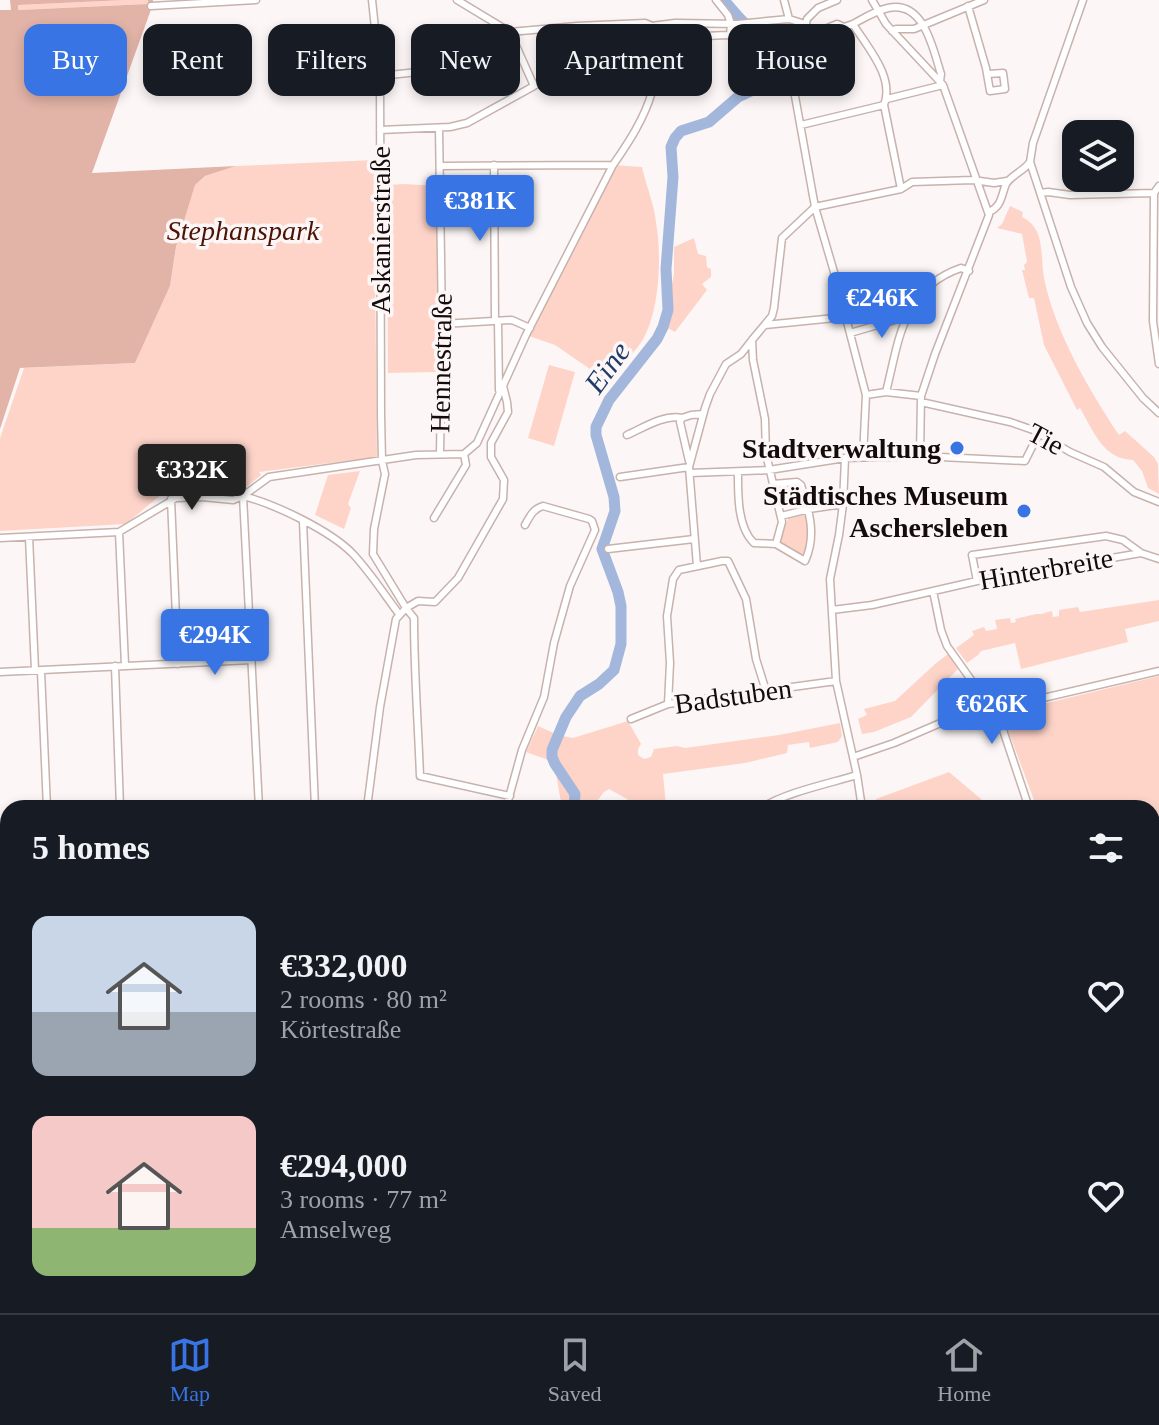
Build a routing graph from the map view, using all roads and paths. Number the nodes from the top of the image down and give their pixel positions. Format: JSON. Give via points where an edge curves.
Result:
{"nodes":[{"id":1,"x":256,"y":0,"type":"edge"},
{"id":2,"x":372,"y":0,"type":"edge"},
{"id":3,"x":459,"y":0,"type":"edge"},
{"id":4,"x":716,"y":0,"type":"edge"},
{"id":5,"x":784,"y":0,"type":"edge"},
{"id":6,"x":837,"y":0,"type":"edge"},
{"id":7,"x":872,"y":0,"type":"edge"},
{"id":8,"x":984,"y":0,"type":"edge"},
{"id":9,"x":1083,"y":0,"type":"edge"},
{"id":10,"x":151,"y":6,"type":"dead end"},
{"id":11,"x":968,"y":6,"type":"junction"},
{"id":12,"x":877,"y":12,"type":"junction"},
{"id":13,"x":789,"y":19,"type":"junction"},
{"id":14,"x":375,"y":24,"type":"edge"},
{"id":15,"x":497,"y":24,"type":"edge"},
{"id":16,"x":622,"y":24,"type":"edge"},
{"id":17,"x":647,"y":24,"type":"edge"},
{"id":18,"x":734,"y":24,"type":"joint"},
{"id":19,"x":805,"y":24,"type":"joint"},
{"id":20,"x":853,"y":24,"type":"edge"},
{"id":21,"x":922,"y":24,"type":"junction"},
{"id":22,"x":855,"y":27,"type":"edge"},
{"id":23,"x":892,"y":31,"type":"junction"},
{"id":24,"x":520,"y":54,"type":"edge"},
{"id":25,"x":988,"y":74,"type":"dead end"},
{"id":26,"x":941,"y":83,"type":"junction"},
{"id":27,"x":534,"y":86,"type":"joint"},
{"id":28,"x":380,"y":96,"type":"edge"},
{"id":29,"x":651,"y":96,"type":"edge"},
{"id":30,"x":795,"y":96,"type":"edge"},
{"id":31,"x":886,"y":102,"type":"junction"},
{"id":32,"x":801,"y":125,"type":"junction"},
{"id":33,"x":439,"y":128,"type":"junction"},
{"id":34,"x":380,"y":130,"type":"junction"},
{"id":35,"x":1030,"y":162,"type":"junction"},
{"id":36,"x":494,"y":165,"type":"junction"},
{"id":37,"x":613,"y":165,"type":"junction"},
{"id":38,"x":440,"y":166,"type":"junction"},
{"id":39,"x":1020,"y":173,"type":"junction"},
{"id":40,"x":1034,"y":177,"type":"junction"},
{"id":41,"x":977,"y":181,"type":"junction"},
{"id":42,"x":1007,"y":181,"type":"junction"},
{"id":43,"x":901,"y":189,"type":"junction"},
{"id":44,"x":1156,"y":190,"type":"edge"},
{"id":45,"x":1040,"y":193,"type":"junction"},
{"id":46,"x":815,"y":207,"type":"junction"},
{"id":47,"x":989,"y":212,"type":"junction"},
{"id":48,"x":969,"y":271,"type":"junction"},
{"id":49,"x":845,"y":317,"type":"junction"},
{"id":50,"x":905,"y":317,"type":"junction"},
{"id":51,"x":497,"y":321,"type":"junction"},
{"id":52,"x":442,"y":324,"type":"junction"},
{"id":53,"x":765,"y":325,"type":"junction"},
{"id":54,"x":530,"y":328,"type":"junction"},
{"id":55,"x":850,"y":333,"type":"junction"},
{"id":56,"x":752,"y":340,"type":"junction"},
{"id":57,"x":1159,"y":364,"type":"edge"},
{"id":58,"x":501,"y":389,"type":"junction"},
{"id":59,"x":886,"y":392,"type":"junction"},
{"id":60,"x":866,"y":395,"type":"junction"},
{"id":61,"x":921,"y":399,"type":"junction"},
{"id":62,"x":1159,"y":403,"type":"edge"},
{"id":63,"x":1150,"y":405,"type":"junction"},
{"id":64,"x":704,"y":411,"type":"junction"},
{"id":65,"x":1159,"y":413,"type":"edge"},
{"id":66,"x":682,"y":418,"type":"junction"},
{"id":67,"x":1039,"y":433,"type":"junction"},
{"id":68,"x":627,"y":435,"type":"dead end"},
{"id":69,"x":440,"y":454,"type":"junction"},
{"id":70,"x":464,"y":454,"type":"junction"},
{"id":71,"x":920,"y":456,"type":"junction"},
{"id":72,"x":863,"y":457,"type":"junction"},
{"id":73,"x":845,"y":458,"type":"junction"},
{"id":74,"x":382,"y":461,"type":"junction"},
{"id":75,"x":690,"y":468,"type":"junction"},
{"id":76,"x":769,"y":470,"type":"junction"},
{"id":77,"x":738,"y":472,"type":"junction"},
{"id":78,"x":620,"y":477,"type":"dead end"},
{"id":79,"x":773,"y":484,"type":"junction"},
{"id":80,"x":243,"y":496,"type":"junction"},
{"id":81,"x":171,"y":499,"type":"junction"},
{"id":82,"x":1159,"y":502,"type":"edge"},
{"id":83,"x":843,"y":504,"type":"junction"},
{"id":84,"x":809,"y":509,"type":"junction"},
{"id":85,"x":781,"y":516,"type":"junction"},
{"id":86,"x":434,"y":518,"type":"dead end"},
{"id":87,"x":303,"y":521,"type":"junction"},
{"id":88,"x":525,"y":525,"type":"dead end"},
{"id":89,"x":119,"y":532,"type":"junction"},
{"id":90,"x":29,"y":537,"type":"junction"},
{"id":91,"x":0,"y":538,"type":"edge"},
{"id":92,"x":694,"y":539,"type":"junction"},
{"id":93,"x":776,"y":544,"type":"junction"},
{"id":94,"x":608,"y":549,"type":"dead end"},
{"id":95,"x":1141,"y":553,"type":"junction"},
{"id":96,"x":1159,"y":559,"type":"edge"},
{"id":97,"x":697,"y":566,"type":"junction"},
{"id":98,"x":977,"y":581,"type":"junction"},
{"id":99,"x":933,"y":591,"type":"junction"},
{"id":100,"x":406,"y":608,"type":"junction"},
{"id":101,"x":832,"y":610,"type":"junction"},
{"id":102,"x":399,"y":614,"type":"junction"},
{"id":103,"x":252,"y":660,"type":"junction"},
{"id":104,"x":178,"y":664,"type":"junction"},
{"id":105,"x":125,"y":665,"type":"junction"},
{"id":106,"x":115,"y":666,"type":"junction"},
{"id":107,"x":38,"y":671,"type":"junction"},
{"id":108,"x":1159,"y":671,"type":"edge"},
{"id":109,"x":0,"y":672,"type":"edge"},
{"id":110,"x":836,"y":681,"type":"junction"},
{"id":111,"x":766,"y":691,"type":"junction"},
{"id":112,"x":987,"y":703,"type":"junction"},
{"id":113,"x":668,"y":704,"type":"junction"},
{"id":114,"x":996,"y":709,"type":"junction"},
{"id":115,"x":631,"y":719,"type":"dead end"},
{"id":116,"x":853,"y":757,"type":"junction"},
{"id":117,"x":857,"y":775,"type":"junction"},
{"id":118,"x":510,"y":796,"type":"junction"},
{"id":119,"x":46,"y":800,"type":"edge"},
{"id":120,"x":120,"y":800,"type":"edge"},
{"id":121,"x":259,"y":800,"type":"edge"},
{"id":122,"x":315,"y":800,"type":"edge"},
{"id":123,"x":368,"y":800,"type":"edge"},
{"id":124,"x":509,"y":800,"type":"edge"},
{"id":125,"x":780,"y":800,"type":"edge"},
{"id":126,"x":861,"y":800,"type":"edge"},
{"id":127,"x":1026,"y":800,"type":"edge"}],
"edges":[{"from":1,"to":10,"type":"street"},
{"from":2,"to":14,"type":"street","name":"Askanierstraße"},
{"from":3,"to":15,"type":"street"},
{"from":4,"to":18,"type":"street"},
{"from":5,"to":13,"type":"street"},
{"from":6,"to":19,"type":"street","via":[[818,8]]},
{"from":7,"to":12,"type":"street"},
{"from":8,"to":11,"type":"street"},
{"from":9,"to":35,"type":"street"},
{"from":11,"to":21,"type":"street"},
{"from":11,"to":25,"type":"street"},
{"from":12,"to":20,"type":"street"},
{"from":12,"to":21,"type":"street","via":[[903,7]]},
{"from":12,"to":23,"type":"street"},
{"from":13,"to":18,"type":"street"},
{"from":13,"to":19,"type":"street"},
{"from":16,"to":17,"type":"street"},
{"from":21,"to":23,"type":"street"},
{"from":21,"to":26,"type":"street"},
{"from":22,"to":31,"type":"street","via":[[885,81]]},
{"from":23,"to":26,"type":"street"},
{"from":24,"to":27,"type":"street"},
{"from":26,"to":31,"type":"street"},
{"from":26,"to":41,"type":"street"},
{"from":27,"to":33,"type":"street","via":[[467,123]]},
{"from":28,"to":34,"type":"street","name":"Askanierstraße"},
{"from":29,"to":37,"type":"street"},
{"from":30,"to":32,"type":"street"},
{"from":31,"to":32,"type":"street"},
{"from":31,"to":43,"type":"street"},
{"from":32,"to":46,"type":"street"},
{"from":33,"to":34,"type":"street"},
{"from":33,"to":38,"type":"street","name":"Hennestraße"},
{"from":34,"to":74,"type":"street","name":"Askanierstraße"},
{"from":35,"to":39,"type":"street"},
{"from":35,"to":40,"type":"street"},
{"from":36,"to":37,"type":"street"},
{"from":36,"to":38,"type":"street"},
{"from":36,"to":51,"type":"street"},
{"from":37,"to":54,"type":"street"},
{"from":38,"to":52,"type":"street","name":"Hennestraße"},
{"from":39,"to":40,"type":"street"},
{"from":39,"to":42,"type":"street"},
{"from":40,"to":45,"type":"street"},
{"from":41,"to":42,"type":"street"},
{"from":41,"to":43,"type":"street","via":[[912,182]]},
{"from":41,"to":47,"type":"street"},
{"from":42,"to":47,"type":"street","via":[[998,206]]},
{"from":43,"to":46,"type":"street"},
{"from":44,"to":45,"type":"street"},
{"from":44,"to":57,"type":"street","via":[[1153,321]]},
{"from":45,"to":63,"type":"street","via":[[1092,333]]},
{"from":46,"to":49,"type":"street"},
{"from":46,"to":53,"type":"street","via":[[782,238],[774,308]]},
{"from":47,"to":48,"type":"street"},
{"from":48,"to":50,"type":"street","via":[[957,269],[926,289]]},
{"from":48,"to":61,"type":"street"},
{"from":49,"to":53,"type":"street"},
{"from":49,"to":55,"type":"street"},
{"from":50,"to":55,"type":"street"},
{"from":50,"to":59,"type":"street"},
{"from":51,"to":52,"type":"street"},
{"from":51,"to":54,"type":"street","via":[[512,320]]},
{"from":51,"to":58,"type":"street"},
{"from":52,"to":69,"type":"street","name":"Hennestraße"},
{"from":53,"to":56,"type":"street"},
{"from":54,"to":58,"type":"street"},
{"from":55,"to":60,"type":"street"},
{"from":56,"to":64,"type":"street","via":[[726,364]]},
{"from":56,"to":76,"type":"street"},
{"from":58,"to":70,"type":"street","via":[[477,443]]},
{"from":58,"to":100,"type":"street","via":[[508,412],[491,443],[491,457],[504,480],[503,499],[458,578],[435,602],[418,601]]},
{"from":59,"to":60,"type":"street","name":"Tie"},
{"from":59,"to":61,"type":"street","name":"Tie"},
{"from":60,"to":72,"type":"street"},
{"from":61,"to":67,"type":"street","name":"Tie"},
{"from":61,"to":71,"type":"street"},
{"from":62,"to":63,"type":"street"},
{"from":63,"to":65,"type":"street"},
{"from":64,"to":66,"type":"street"},
{"from":64,"to":75,"type":"street"},
{"from":66,"to":68,"type":"street","via":[[669,417]]},
{"from":66,"to":75,"type":"street"},
{"from":67,"to":71,"type":"street","via":[[1025,461]]},
{"from":67,"to":82,"type":"street","name":"Tie"},
{"from":69,"to":70,"type":"street"},
{"from":69,"to":74,"type":"street"},
{"from":70,"to":86,"type":"street","via":[[466,465]]},
{"from":71,"to":72,"type":"street"},
{"from":72,"to":73,"type":"street"},
{"from":73,"to":76,"type":"street"},
{"from":73,"to":83,"type":"street"},
{"from":74,"to":80,"type":"street","via":[[269,477]]},
{"from":74,"to":100,"type":"street","name":"Askanierstraße","via":[[385,474],[373,554]]},
{"from":75,"to":77,"type":"street"},
{"from":75,"to":78,"type":"street"},
{"from":75,"to":92,"type":"street"},
{"from":76,"to":77,"type":"street"},
{"from":76,"to":79,"type":"street"},
{"from":77,"to":93,"type":"street","via":[[749,539]]},
{"from":79,"to":84,"type":"street","via":[[800,483]]},
{"from":79,"to":85,"type":"street"},
{"from":80,"to":81,"type":"street"},
{"from":80,"to":87,"type":"street"},
{"from":80,"to":103,"type":"street"},
{"from":81,"to":89,"type":"street"},
{"from":81,"to":104,"type":"street"},
{"from":83,"to":84,"type":"street"},
{"from":83,"to":101,"type":"street","via":[[830,573]]},
{"from":84,"to":85,"type":"street"},
{"from":84,"to":93,"type":"street","via":[[812,542],[805,561]]},
{"from":85,"to":93,"type":"street"},
{"from":87,"to":102,"type":"street","via":[[352,553]]},
{"from":87,"to":122,"type":"street"},
{"from":88,"to":118,"type":"street","via":[[543,506],[592,521],[595,530],[570,586],[539,712]]},
{"from":89,"to":90,"type":"street"},
{"from":89,"to":105,"type":"street"},
{"from":90,"to":91,"type":"street"},
{"from":90,"to":107,"type":"street"},
{"from":92,"to":94,"type":"street"},
{"from":92,"to":97,"type":"street"},
{"from":95,"to":96,"type":"street","name":"Hinterbreite"},
{"from":95,"to":98,"type":"street","name":"Hinterbreite"},
{"from":95,"to":98,"type":"street","via":[[1106,536],[972,555]]},
{"from":97,"to":111,"type":"street","via":[[728,561],[746,599]]},
{"from":97,"to":113,"type":"street","via":[[679,570],[671,584]]},
{"from":98,"to":99,"type":"street","name":"Hinterbreite"},
{"from":99,"to":101,"type":"street","name":"Hinterbreite"},
{"from":99,"to":112,"type":"street","via":[[947,646]]},
{"from":100,"to":102,"type":"street"},
{"from":100,"to":118,"type":"street","name":"Askanierstraße","via":[[414,618],[420,776]]},
{"from":101,"to":110,"type":"street"},
{"from":102,"to":123,"type":"street"},
{"from":103,"to":104,"type":"street"},
{"from":103,"to":121,"type":"street"},
{"from":104,"to":105,"type":"street"},
{"from":105,"to":106,"type":"street"},
{"from":106,"to":107,"type":"street"},
{"from":106,"to":120,"type":"street"},
{"from":107,"to":109,"type":"street"},
{"from":107,"to":119,"type":"street"},
{"from":108,"to":114,"type":"street"},
{"from":110,"to":111,"type":"street","name":"Badstuben"},
{"from":110,"to":116,"type":"street"},
{"from":111,"to":113,"type":"street","name":"Badstuben"},
{"from":112,"to":114,"type":"street"},
{"from":112,"to":116,"type":"street"},
{"from":113,"to":115,"type":"street","name":"Badstuben"},
{"from":114,"to":127,"type":"street"},
{"from":116,"to":117,"type":"street"},
{"from":117,"to":125,"type":"street"},
{"from":117,"to":126,"type":"street"},
{"from":118,"to":124,"type":"street"}]}
